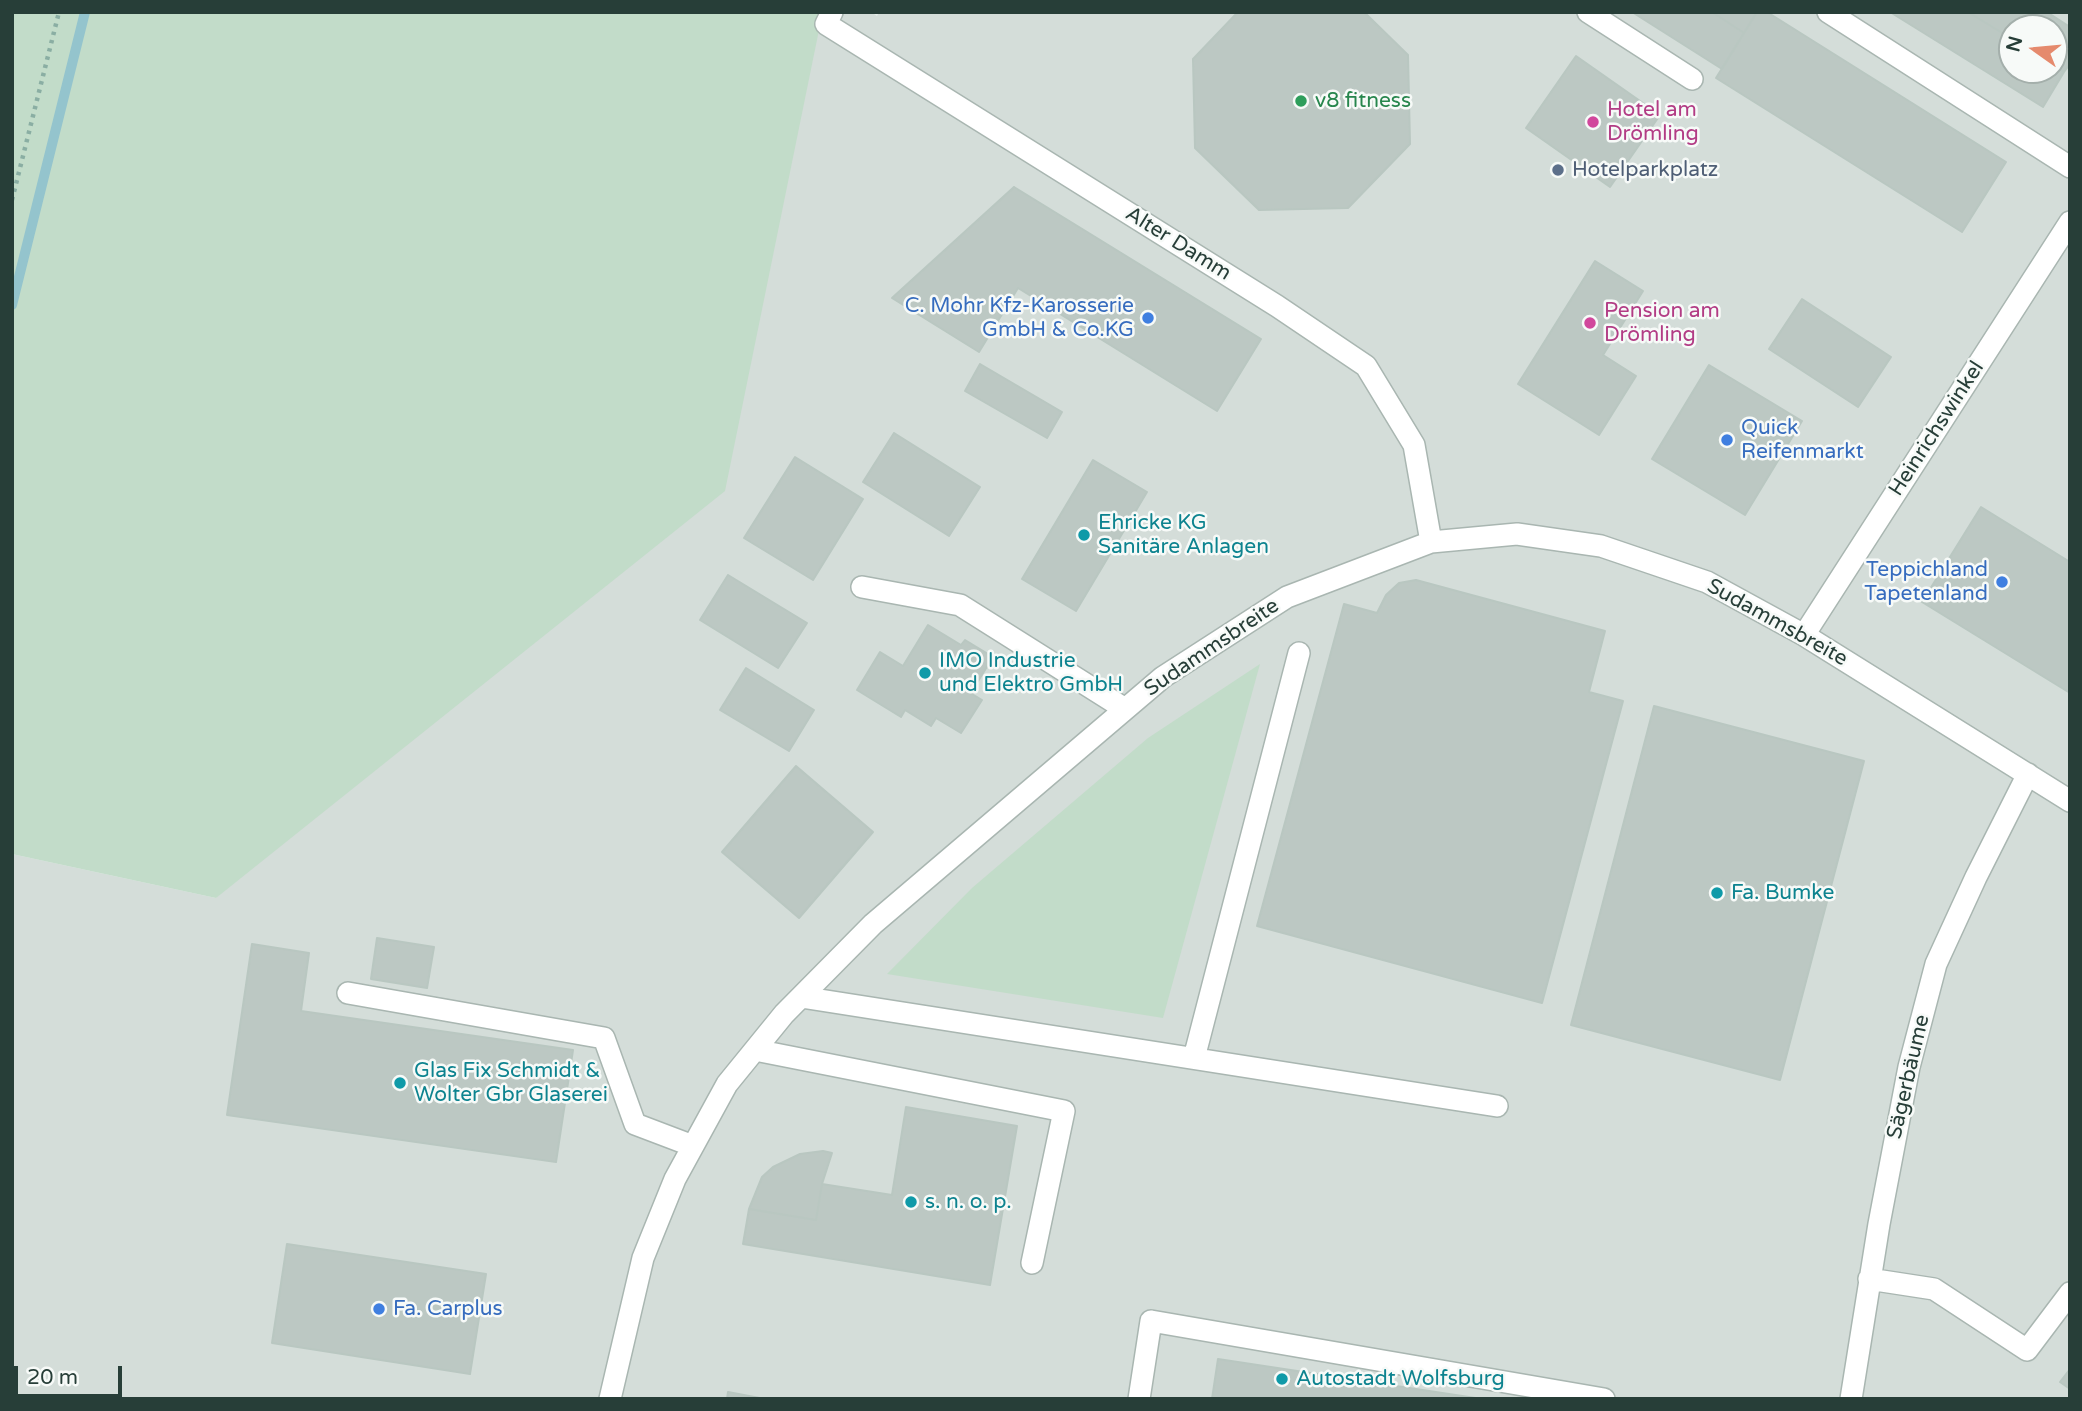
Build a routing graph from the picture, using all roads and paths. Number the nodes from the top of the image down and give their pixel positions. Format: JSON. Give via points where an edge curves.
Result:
{"nodes":[{"id":1,"x":59,"y":12,"type":"edge"},
{"id":2,"x":1588,"y":12,"type":"edge"},
{"id":3,"x":1828,"y":12,"type":"edge"},
{"id":4,"x":829,"y":18,"type":"edge"},
{"id":5,"x":1692,"y":79,"type":"dead end"},
{"id":6,"x":2070,"y":167,"type":"edge"},
{"id":7,"x":12,"y":200,"type":"edge"},
{"id":8,"x":2068,"y":230,"type":"edge"},
{"id":9,"x":1431,"y":542,"type":"junction"},
{"id":10,"x":862,"y":587,"type":"dead end"},
{"id":11,"x":1804,"y":635,"type":"junction"},
{"id":12,"x":1299,"y":653,"type":"dead end"},
{"id":13,"x":1125,"y":709,"type":"junction"},
{"id":14,"x":2028,"y":774,"type":"junction"},
{"id":15,"x":2070,"y":801,"type":"edge"},
{"id":16,"x":348,"y":993,"type":"dead end"},
{"id":17,"x":801,"y":997,"type":"junction"},
{"id":18,"x":755,"y":1050,"type":"junction"},
{"id":19,"x":1194,"y":1058,"type":"junction"},
{"id":20,"x":1497,"y":1106,"type":"dead end"},
{"id":21,"x":693,"y":1146,"type":"junction"},
{"id":22,"x":1032,"y":1263,"type":"dead end"},
{"id":23,"x":1870,"y":1279,"type":"junction"},
{"id":24,"x":2070,"y":1293,"type":"edge"},
{"id":25,"x":610,"y":1399,"type":"edge"},
{"id":26,"x":1139,"y":1399,"type":"edge"},
{"id":27,"x":1604,"y":1399,"type":"edge"},
{"id":28,"x":1851,"y":1399,"type":"edge"}],
"edges":[{"from":1,"to":7,"type":"path"},
{"from":2,"to":5,"type":"street"},
{"from":3,"to":6,"type":"street"},
{"from":4,"to":9,"type":"street","name":"Alter Damm","via":[[1366,366],[1414,445]]},
{"from":8,"to":11,"type":"street","name":"Heinrichswinkel"},
{"from":9,"to":11,"type":"street","name":"Sudammsbreite","via":[[1517,534],[1601,546],[1707,582]]},
{"from":9,"to":13,"type":"street","name":"Sudammsbreite","via":[[1287,597],[1163,677]]},
{"from":10,"to":13,"type":"street","via":[[960,605]]},
{"from":11,"to":14,"type":"street","name":"Sudammsbreite"},
{"from":12,"to":19,"type":"street"},
{"from":13,"to":17,"type":"street","name":"Sudammsbreite","via":[[873,925]]},
{"from":14,"to":15,"type":"street","name":"Sudammsbreite"},
{"from":14,"to":23,"type":"street","name":"Sägerbäume","via":[[1936,964],[1909,1067]]},
{"from":16,"to":21,"type":"street","via":[[604,1038],[635,1124]]},
{"from":17,"to":18,"type":"street","name":"Sudammsbreite"},
{"from":17,"to":19,"type":"street"},
{"from":18,"to":21,"type":"street","name":"Sudammsbreite","via":[[727,1084]]},
{"from":18,"to":22,"type":"street","via":[[1064,1111]]},
{"from":19,"to":20,"type":"street"},
{"from":21,"to":25,"type":"street","name":"Sudammsbreite","via":[[643,1258]]},
{"from":23,"to":24,"type":"street","via":[[1934,1289],[2026,1350]]},
{"from":23,"to":28,"type":"street","name":"Sägerbäume"},
{"from":26,"to":27,"type":"street","via":[[1152,1321]]}]}
